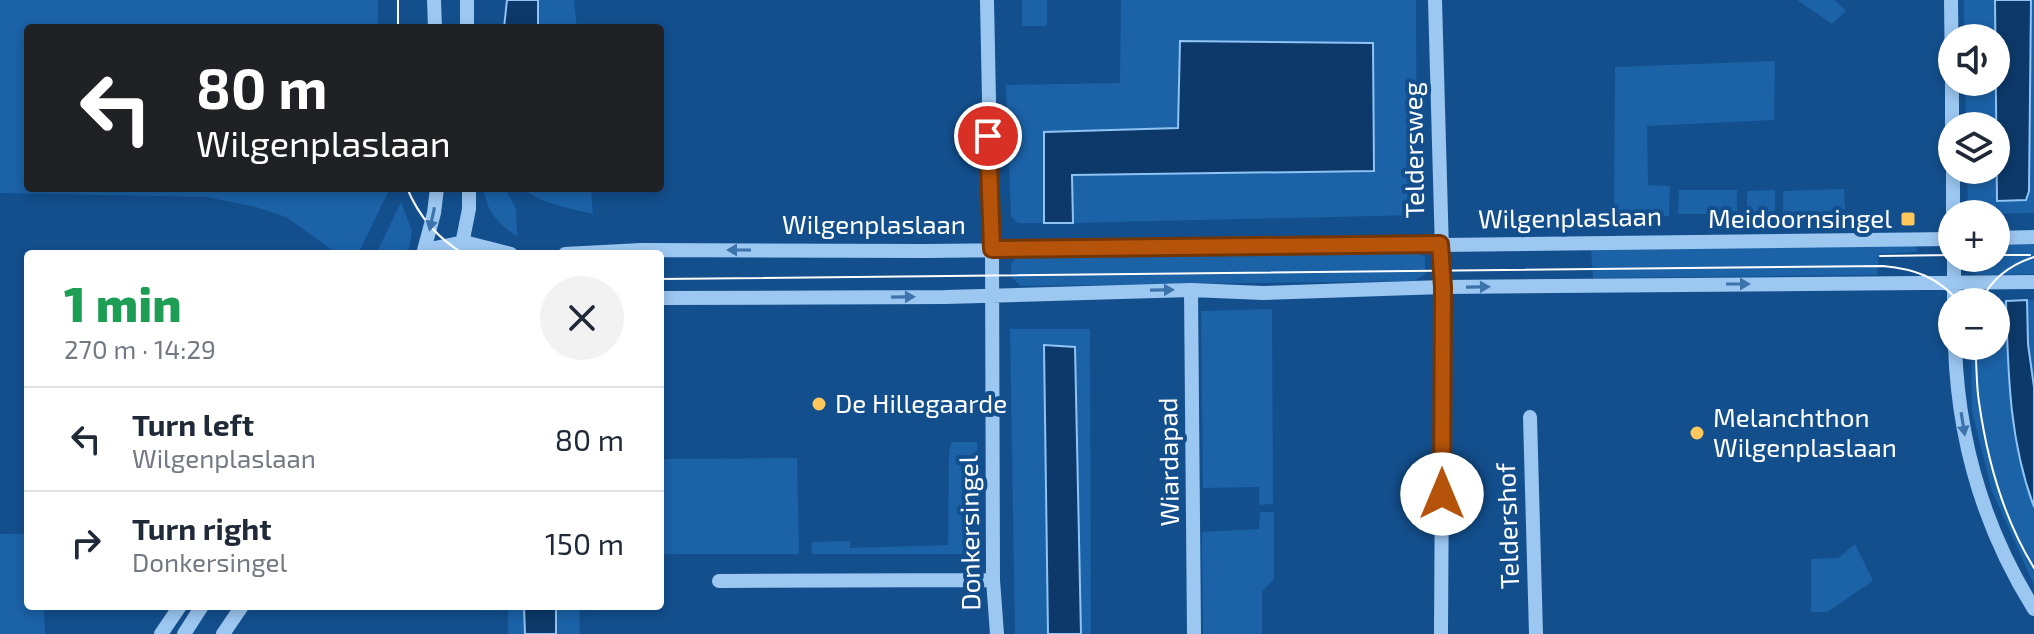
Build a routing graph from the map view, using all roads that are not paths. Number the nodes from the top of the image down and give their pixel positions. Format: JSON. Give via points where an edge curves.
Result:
{"nodes":[{"id":1,"x":434,"y":0,"type":"edge"},
{"id":2,"x":467,"y":0,"type":"edge"},
{"id":3,"x":987,"y":0,"type":"edge"},
{"id":4,"x":1435,"y":0,"type":"edge"},
{"id":5,"x":1951,"y":0,"type":"edge"},
{"id":6,"x":435,"y":24,"type":"edge"},
{"id":7,"x":467,"y":24,"type":"edge"},
{"id":8,"x":1951,"y":24,"type":"edge"},
{"id":9,"x":436,"y":192,"type":"edge"},
{"id":10,"x":469,"y":192,"type":"edge"},
{"id":11,"x":2034,"y":237,"type":"edge"},
{"id":12,"x":2010,"y":238,"type":"edge"},
{"id":13,"x":1938,"y":239,"type":"edge"},
{"id":14,"x":1440,"y":244,"type":"junction"},
{"id":15,"x":462,"y":248,"type":"edge"},
{"id":16,"x":992,"y":249,"type":"junction"},
{"id":17,"x":427,"y":250,"type":"edge"},
{"id":18,"x":641,"y":250,"type":"edge"},
{"id":19,"x":1954,"y":272,"type":"edge"},
{"id":20,"x":1954,"y":282,"type":"junction"},
{"id":21,"x":2034,"y":282,"type":"edge"},
{"id":22,"x":1443,"y":287,"type":"junction"},
{"id":23,"x":1954,"y":288,"type":"edge"},
{"id":24,"x":1191,"y":290,"type":"junction"},
{"id":25,"x":992,"y":295,"type":"junction"},
{"id":26,"x":664,"y":298,"type":"edge"},
{"id":27,"x":1955,"y":360,"type":"edge"},
{"id":28,"x":1530,"y":417,"type":"dead end"},
{"id":29,"x":993,"y":580,"type":"junction"},
{"id":30,"x":719,"y":581,"type":"dead end"},
{"id":31,"x":2034,"y":609,"type":"edge"},
{"id":32,"x":177,"y":610,"type":"edge"},
{"id":33,"x":199,"y":610,"type":"edge"},
{"id":34,"x":239,"y":610,"type":"edge"},
{"id":35,"x":161,"y":634,"type":"edge"},
{"id":36,"x":184,"y":634,"type":"edge"},
{"id":37,"x":223,"y":634,"type":"edge"},
{"id":38,"x":997,"y":634,"type":"edge"},
{"id":39,"x":1194,"y":634,"type":"edge"},
{"id":40,"x":1441,"y":634,"type":"edge"},
{"id":41,"x":1536,"y":634,"type":"edge"}],
"edges":[{"from":1,"to":6,"type":"street"},
{"from":2,"to":7,"type":"street"},
{"from":3,"to":16,"type":"street","name":"Donkersingel"},
{"from":4,"to":14,"type":"street","name":"Teldersweg"},
{"from":5,"to":8,"type":"street"},
{"from":9,"to":17,"type":"street","one_way":true},
{"from":10,"to":15,"type":"street"},
{"from":11,"to":12,"type":"street"},
{"from":13,"to":14,"type":"street","name":"Wilgenplaslaan"},
{"from":14,"to":16,"type":"street","name":"Wilgenplaslaan"},
{"from":14,"to":22,"type":"street","name":"Teldersweg"},
{"from":16,"to":18,"type":"street","name":"Wilgenplaslaan","one_way":true},
{"from":16,"to":25,"type":"street","name":"Donkersingel"},
{"from":19,"to":20,"type":"street"},
{"from":20,"to":21,"type":"street"},
{"from":22,"to":20,"type":"street","one_way":true},
{"from":20,"to":23,"type":"street"},
{"from":22,"to":24,"type":"street"},
{"from":22,"to":40,"type":"street","name":"Teldersweg"},
{"from":25,"to":24,"type":"street","one_way":true},
{"from":24,"to":39,"type":"street","name":"Wiardapad"},
{"from":26,"to":25,"type":"street","one_way":true},
{"from":25,"to":29,"type":"street","name":"Donkersingel"},
{"from":27,"to":31,"type":"street","one_way":true,"via":[[1964,433],[1986,513]]},
{"from":28,"to":41,"type":"street","name":"Teldershof"},
{"from":29,"to":30,"type":"street"},
{"from":29,"to":38,"type":"street","name":"Donkersingel"},
{"from":32,"to":35,"type":"street"},
{"from":33,"to":36,"type":"street"},
{"from":34,"to":37,"type":"street"}]}
